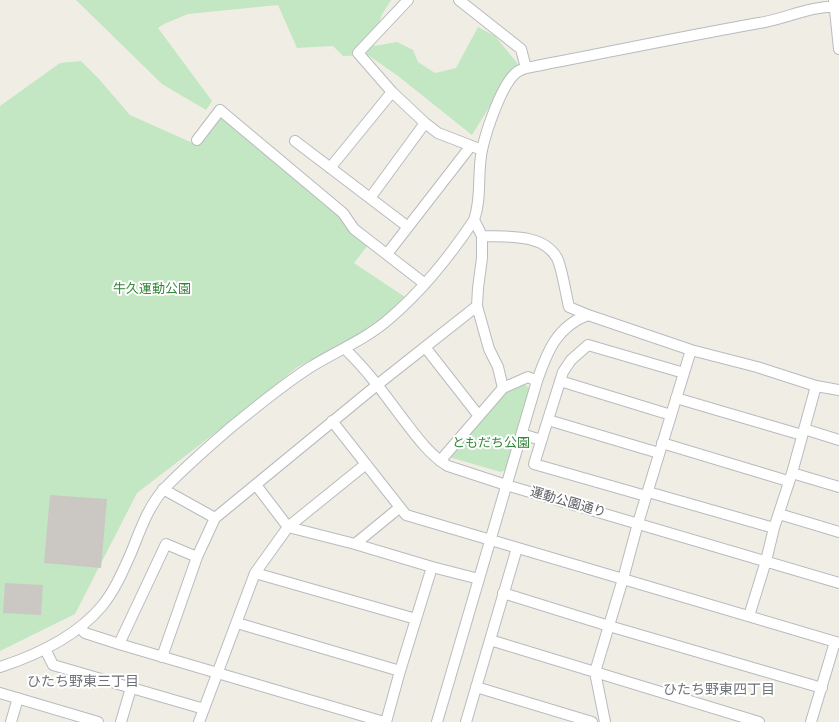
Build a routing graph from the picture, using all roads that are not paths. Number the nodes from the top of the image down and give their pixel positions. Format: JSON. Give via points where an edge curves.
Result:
{"nodes":[{"id":1,"x":408,"y":0,"type":"edge"},
{"id":2,"x":458,"y":0,"type":"edge"},
{"id":3,"x":836,"y":4,"type":"edge"},
{"id":4,"x":839,"y":49,"type":"edge"},
{"id":5,"x":526,"y":68,"type":"junction"},
{"id":6,"x":392,"y":92,"type":"junction"},
{"id":7,"x":425,"y":123,"type":"junction"},
{"id":8,"x":197,"y":140,"type":"dead end"},
{"id":9,"x":295,"y":140,"type":"dead end"},
{"id":10,"x":470,"y":147,"type":"junction"},
{"id":11,"x":482,"y":150,"type":"junction"},
{"id":12,"x":330,"y":168,"type":"junction"},
{"id":13,"x":370,"y":198,"type":"junction"},
{"id":14,"x":474,"y":220,"type":"junction"},
{"id":15,"x":408,"y":227,"type":"junction"},
{"id":16,"x":482,"y":236,"type":"junction"},
{"id":17,"x":387,"y":254,"type":"junction"},
{"id":18,"x":425,"y":284,"type":"junction"},
{"id":19,"x":477,"y":306,"type":"junction"},
{"id":20,"x":588,"y":315,"type":"junction"},
{"id":21,"x":425,"y":347,"type":"junction"},
{"id":22,"x":345,"y":349,"type":"junction"},
{"id":23,"x":691,"y":350,"type":"junction"},
{"id":24,"x":684,"y":373,"type":"junction"},
{"id":25,"x":537,"y":381,"type":"junction"},
{"id":26,"x":560,"y":381,"type":"junction"},
{"id":27,"x":377,"y":385,"type":"junction"},
{"id":28,"x":816,"y":386,"type":"junction"},
{"id":29,"x":503,"y":388,"type":"junction"},
{"id":30,"x":839,"y":390,"type":"edge"},
{"id":31,"x":676,"y":398,"type":"junction"},
{"id":32,"x":671,"y":415,"type":"junction"},
{"id":33,"x":479,"y":416,"type":"junction"},
{"id":34,"x":548,"y":420,"type":"junction"},
{"id":35,"x":332,"y":421,"type":"junction"},
{"id":36,"x":803,"y":432,"type":"junction"},
{"id":37,"x":522,"y":434,"type":"junction"},
{"id":38,"x":541,"y":440,"type":"junction"},
{"id":39,"x":839,"y":440,"type":"edge"},
{"id":40,"x":661,"y":448,"type":"junction"},
{"id":41,"x":440,"y":461,"type":"junction"},
{"id":42,"x":366,"y":464,"type":"junction"},
{"id":43,"x":790,"y":477,"type":"junction"},
{"id":44,"x":256,"y":485,"type":"junction"},
{"id":45,"x":506,"y":485,"type":"junction"},
{"id":46,"x":839,"y":487,"type":"edge"},
{"id":47,"x":163,"y":490,"type":"junction"},
{"id":48,"x":647,"y":494,"type":"junction"},
{"id":49,"x":399,"y":508,"type":"junction"},
{"id":50,"x":779,"y":514,"type":"junction"},
{"id":51,"x":215,"y":518,"type":"junction"},
{"id":52,"x":638,"y":523,"type":"junction"},
{"id":53,"x":288,"y":527,"type":"junction"},
{"id":54,"x":774,"y":528,"type":"junction"},
{"id":55,"x":839,"y":532,"type":"edge"},
{"id":56,"x":490,"y":540,"type":"junction"},
{"id":57,"x":355,"y":544,"type":"junction"},
{"id":58,"x":517,"y":548,"type":"junction"},
{"id":59,"x":197,"y":557,"type":"junction"},
{"id":60,"x":766,"y":561,"type":"junction"},
{"id":61,"x":432,"y":567,"type":"junction"},
{"id":62,"x":255,"y":573,"type":"junction"},
{"id":63,"x":623,"y":578,"type":"junction"},
{"id":64,"x":479,"y":579,"type":"junction"},
{"id":65,"x":839,"y":583,"type":"edge"},
{"id":66,"x":504,"y":593,"type":"junction"},
{"id":67,"x":749,"y":616,"type":"junction"},
{"id":68,"x":416,"y":619,"type":"junction"},
{"id":69,"x":237,"y":623,"type":"junction"},
{"id":70,"x":609,"y":626,"type":"junction"},
{"id":71,"x":80,"y":628,"type":"junction"},
{"id":72,"x":490,"y":640,"type":"junction"},
{"id":73,"x":837,"y":643,"type":"edge"},
{"id":74,"x":119,"y":644,"type":"junction"},
{"id":75,"x":45,"y":649,"type":"junction"},
{"id":76,"x":162,"y":657,"type":"junction"},
{"id":77,"x":0,"y":668,"type":"edge"},
{"id":78,"x":400,"y":671,"type":"junction"},
{"id":79,"x":595,"y":672,"type":"junction"},
{"id":80,"x":216,"y":674,"type":"junction"},
{"id":81,"x":476,"y":687,"type":"junction"},
{"id":82,"x":131,"y":688,"type":"junction"},
{"id":83,"x":822,"y":688,"type":"junction"},
{"id":84,"x":0,"y":693,"type":"edge"},
{"id":85,"x":18,"y":698,"type":"junction"},
{"id":86,"x":204,"y":709,"type":"junction"},
{"id":87,"x":11,"y":722,"type":"edge"},
{"id":88,"x":98,"y":722,"type":"edge"},
{"id":89,"x":121,"y":722,"type":"edge"},
{"id":90,"x":200,"y":722,"type":"edge"},
{"id":91,"x":385,"y":722,"type":"edge"},
{"id":92,"x":437,"y":722,"type":"edge"},
{"id":93,"x":466,"y":722,"type":"edge"},
{"id":94,"x":591,"y":722,"type":"edge"},
{"id":95,"x":605,"y":722,"type":"edge"},
{"id":96,"x":759,"y":722,"type":"edge"},
{"id":97,"x":811,"y":722,"type":"edge"}],
"edges":[{"from":1,"to":6,"type":"street","via":[[358,53]]},
{"from":2,"to":5,"type":"street","via":[[521,48]]},
{"from":3,"to":4,"type":"street"},
{"from":3,"to":5,"type":"street","via":[[761,23]]},
{"from":5,"to":11,"type":"street","via":[[518,71],[513,77],[498,102]]},
{"from":6,"to":7,"type":"street"},
{"from":6,"to":12,"type":"street"},
{"from":7,"to":10,"type":"street","via":[[438,133]]},
{"from":7,"to":13,"type":"street"},
{"from":8,"to":17,"type":"street","via":[[220,110],[343,213],[354,229]]},
{"from":9,"to":12,"type":"street"},
{"from":10,"to":11,"type":"street"},
{"from":10,"to":15,"type":"street"},
{"from":11,"to":14,"type":"street","via":[[478,209]]},
{"from":12,"to":13,"type":"street"},
{"from":13,"to":15,"type":"street"},
{"from":14,"to":16,"type":"street"},
{"from":14,"to":18,"type":"street"},
{"from":15,"to":17,"type":"street"},
{"from":16,"to":19,"type":"street"},
{"from":16,"to":20,"type":"street","via":[[526,238],[552,251],[558,259],[569,307]]},
{"from":17,"to":18,"type":"street"},
{"from":18,"to":22,"type":"street","via":[[388,320]]},
{"from":19,"to":21,"type":"street"},
{"from":19,"to":29,"type":"street"},
{"from":20,"to":23,"type":"street"},
{"from":20,"to":25,"type":"street","via":[[571,324],[556,338]]},
{"from":21,"to":27,"type":"street"},
{"from":21,"to":33,"type":"street"},
{"from":22,"to":27,"type":"street","name":"運動公園通り"},
{"from":22,"to":47,"type":"street","via":[[282,386],[198,456]]},
{"from":23,"to":24,"type":"street"},
{"from":23,"to":28,"type":"street"},
{"from":24,"to":26,"type":"street","via":[[588,345],[571,360],[562,372]]},
{"from":24,"to":31,"type":"street"},
{"from":25,"to":29,"type":"street","via":[[528,377]]},
{"from":25,"to":37,"type":"street"},
{"from":26,"to":32,"type":"street"},
{"from":26,"to":34,"type":"street"},
{"from":27,"to":35,"type":"street"},
{"from":27,"to":41,"type":"street","name":"運動公園通り","via":[[411,430]]},
{"from":28,"to":30,"type":"street"},
{"from":28,"to":36,"type":"street"},
{"from":29,"to":33,"type":"street"},
{"from":31,"to":32,"type":"street"},
{"from":31,"to":36,"type":"street"},
{"from":32,"to":40,"type":"street"},
{"from":33,"to":41,"type":"street"},
{"from":34,"to":38,"type":"street"},
{"from":34,"to":40,"type":"street"},
{"from":35,"to":42,"type":"street"},
{"from":35,"to":44,"type":"street"},
{"from":36,"to":39,"type":"street"},
{"from":36,"to":43,"type":"street"},
{"from":37,"to":38,"type":"street"},
{"from":37,"to":45,"type":"street"},
{"from":38,"to":48,"type":"street","via":[[534,464]]},
{"from":40,"to":43,"type":"street"},
{"from":40,"to":48,"type":"street"},
{"from":41,"to":45,"type":"street","name":"運動公園通り","via":[[458,470]]},
{"from":42,"to":49,"type":"street"},
{"from":42,"to":53,"type":"street"},
{"from":43,"to":46,"type":"street"},
{"from":43,"to":50,"type":"street"},
{"from":44,"to":51,"type":"street"},
{"from":44,"to":53,"type":"street"},
{"from":45,"to":52,"type":"street","name":"運動公園通り"},
{"from":45,"to":56,"type":"street"},
{"from":47,"to":51,"type":"street"},
{"from":47,"to":71,"type":"street","via":[[153,503],[118,581],[103,604]]},
{"from":48,"to":52,"type":"street"},
{"from":48,"to":54,"type":"street"},
{"from":49,"to":56,"type":"street","via":[[406,515]]},
{"from":49,"to":57,"type":"street"},
{"from":50,"to":54,"type":"street"},
{"from":50,"to":55,"type":"street"},
{"from":51,"to":59,"type":"street"},
{"from":52,"to":60,"type":"street","name":"運動公園通り"},
{"from":52,"to":63,"type":"street"},
{"from":53,"to":57,"type":"street"},
{"from":53,"to":62,"type":"street"},
{"from":54,"to":60,"type":"street"},
{"from":56,"to":58,"type":"street"},
{"from":56,"to":64,"type":"street"},
{"from":57,"to":61,"type":"street"},
{"from":58,"to":63,"type":"street"},
{"from":58,"to":66,"type":"street"},
{"from":59,"to":74,"type":"street","via":[[166,544]]},
{"from":59,"to":76,"type":"street"},
{"from":60,"to":65,"type":"street","name":"運動公園通り"},
{"from":60,"to":67,"type":"street"},
{"from":61,"to":64,"type":"street"},
{"from":61,"to":68,"type":"street"},
{"from":62,"to":68,"type":"street"},
{"from":62,"to":69,"type":"street"},
{"from":63,"to":67,"type":"street"},
{"from":63,"to":70,"type":"street"},
{"from":64,"to":92,"type":"street"},
{"from":66,"to":70,"type":"street"},
{"from":66,"to":72,"type":"street"},
{"from":67,"to":73,"type":"street"},
{"from":68,"to":78,"type":"street"},
{"from":69,"to":78,"type":"street"},
{"from":69,"to":80,"type":"street"},
{"from":70,"to":79,"type":"street"},
{"from":70,"to":83,"type":"street"},
{"from":71,"to":74,"type":"street","via":[[85,633]]},
{"from":71,"to":75,"type":"street"},
{"from":72,"to":79,"type":"street"},
{"from":72,"to":81,"type":"street"},
{"from":73,"to":83,"type":"street"},
{"from":74,"to":76,"type":"street"},
{"from":75,"to":77,"type":"street"},
{"from":75,"to":82,"type":"street","via":[[54,665]]},
{"from":76,"to":80,"type":"street"},
{"from":78,"to":91,"type":"street"},
{"from":79,"to":95,"type":"street"},
{"from":79,"to":96,"type":"street"},
{"from":80,"to":86,"type":"street"},
{"from":80,"to":91,"type":"street"},
{"from":81,"to":93,"type":"street"},
{"from":81,"to":94,"type":"street"},
{"from":82,"to":86,"type":"street"},
{"from":82,"to":89,"type":"street"},
{"from":83,"to":97,"type":"street"},
{"from":84,"to":85,"type":"street"},
{"from":85,"to":87,"type":"street"},
{"from":85,"to":88,"type":"street"},
{"from":86,"to":90,"type":"street"}]}
